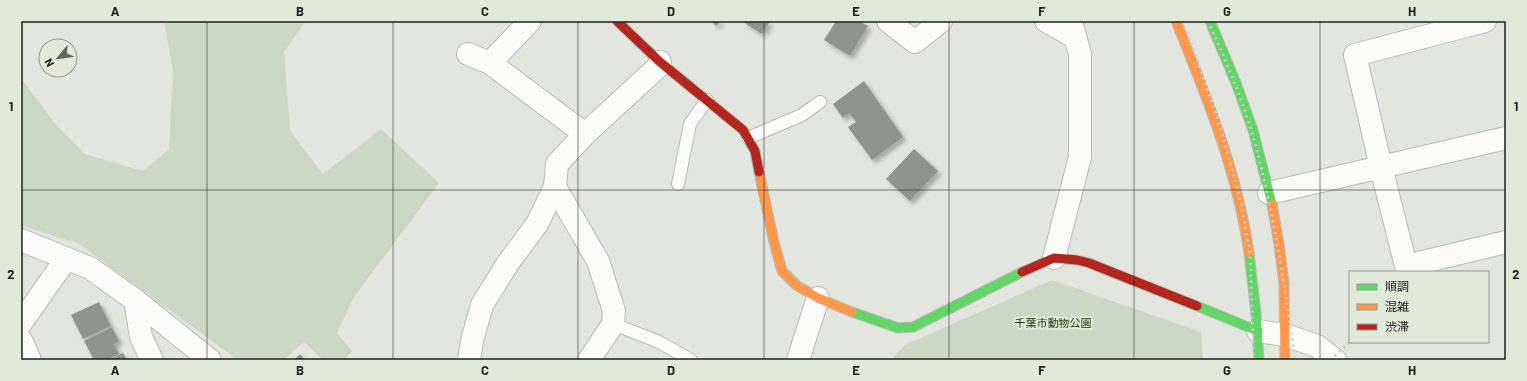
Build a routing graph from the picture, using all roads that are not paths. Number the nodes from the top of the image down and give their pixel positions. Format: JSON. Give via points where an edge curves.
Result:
{"nodes":[{"id":1,"x":530,"y":21,"type":"edge"},
{"id":2,"x":617,"y":21,"type":"edge"},
{"id":3,"x":888,"y":21,"type":"edge"},
{"id":4,"x":940,"y":21,"type":"edge"},
{"id":5,"x":1046,"y":21,"type":"edge"},
{"id":6,"x":1176,"y":21,"type":"edge"},
{"id":7,"x":1210,"y":21,"type":"edge"},
{"id":8,"x":1485,"y":21,"type":"edge"},
{"id":9,"x":1073,"y":29,"type":"edge"},
{"id":10,"x":468,"y":54,"type":"dead end"},
{"id":11,"x":660,"y":62,"type":"junction"},
{"id":12,"x":490,"y":63,"type":"junction"},
{"id":13,"x":707,"y":100,"type":"junction"},
{"id":14,"x":820,"y":102,"type":"dead end"},
{"id":15,"x":585,"y":134,"type":"junction"},
{"id":16,"x":748,"y":138,"type":"junction"},
{"id":17,"x":1506,"y":138,"type":"edge"},
{"id":18,"x":1381,"y":167,"type":"junction"},
{"id":19,"x":678,"y":184,"type":"dead end"},
{"id":20,"x":555,"y":187,"type":"junction"},
{"id":21,"x":1269,"y":193,"type":"junction"},
{"id":22,"x":21,"y":240,"type":"edge"},
{"id":23,"x":1506,"y":242,"type":"edge"},
{"id":24,"x":66,"y":258,"type":"junction"},
{"id":25,"x":1054,"y":258,"type":"junction"},
{"id":26,"x":818,"y":298,"type":"junction"},
{"id":27,"x":135,"y":300,"type":"junction"},
{"id":28,"x":21,"y":323,"type":"edge"},
{"id":29,"x":614,"y":324,"type":"junction"},
{"id":30,"x":1258,"y":331,"type":"junction"},
{"id":31,"x":1285,"y":336,"type":"junction"},
{"id":32,"x":21,"y":340,"type":"edge"},
{"id":33,"x":30,"y":360,"type":"edge"},
{"id":34,"x":152,"y":360,"type":"edge"},
{"id":35,"x":210,"y":360,"type":"edge"},
{"id":36,"x":469,"y":360,"type":"edge"},
{"id":37,"x":589,"y":360,"type":"edge"},
{"id":38,"x":691,"y":360,"type":"edge"},
{"id":39,"x":798,"y":360,"type":"edge"},
{"id":40,"x":1259,"y":360,"type":"edge"},
{"id":41,"x":1285,"y":360,"type":"edge"},
{"id":42,"x":1335,"y":360,"type":"edge"}],
"edges":[{"from":1,"to":12,"type":"street"},
{"from":2,"to":11,"type":"street"},
{"from":3,"to":4,"type":"street","via":[[915,42]]},
{"from":5,"to":9,"type":"street"},
{"from":6,"to":30,"type":"street","via":[[1213,112],[1232,172],[1244,222]]},
{"from":7,"to":21,"type":"street","via":[[1240,92],[1258,145]]},
{"from":8,"to":18,"type":"street","via":[[1356,55]]},
{"from":9,"to":25,"type":"street","via":[[1080,54],[1080,156]]},
{"from":10,"to":12,"type":"street"},
{"from":11,"to":13,"type":"street"},
{"from":11,"to":15,"type":"street","via":[[659,66]]},
{"from":12,"to":15,"type":"street"},
{"from":13,"to":16,"type":"street","via":[[743,130]]},
{"from":13,"to":19,"type":"lane","via":[[690,124]]},
{"from":14,"to":16,"type":"lane","via":[[802,115]]},
{"from":15,"to":20,"type":"street","via":[[557,164]]},
{"from":16,"to":26,"type":"street","via":[[755,151],[782,271],[796,285]]},
{"from":17,"to":18,"type":"street"},
{"from":18,"to":21,"type":"street"},
{"from":18,"to":23,"type":"street","via":[[1406,266]]},
{"from":20,"to":29,"type":"street","via":[[598,261],[614,311]]},
{"from":20,"to":36,"type":"street","via":[[538,224],[508,263],[482,305]]},
{"from":21,"to":31,"type":"street","via":[[1285,301]]},
{"from":22,"to":24,"type":"street"},
{"from":24,"to":27,"type":"street","via":[[90,268]]},
{"from":24,"to":28,"type":"street"},
{"from":25,"to":26,"type":"street","via":[[913,327],[898,328]]},
{"from":25,"to":30,"type":"street","via":[[1089,263]]},
{"from":26,"to":39,"type":"street"},
{"from":27,"to":34,"type":"street","via":[[141,336]]},
{"from":27,"to":35,"type":"street"},
{"from":29,"to":37,"type":"street"},
{"from":29,"to":38,"type":"lane","via":[[657,341]]},
{"from":30,"to":31,"type":"street"},
{"from":30,"to":40,"type":"street"},
{"from":31,"to":41,"type":"street"},
{"from":31,"to":42,"type":"street","via":[[1317,346]]},
{"from":32,"to":33,"type":"street"}]}
